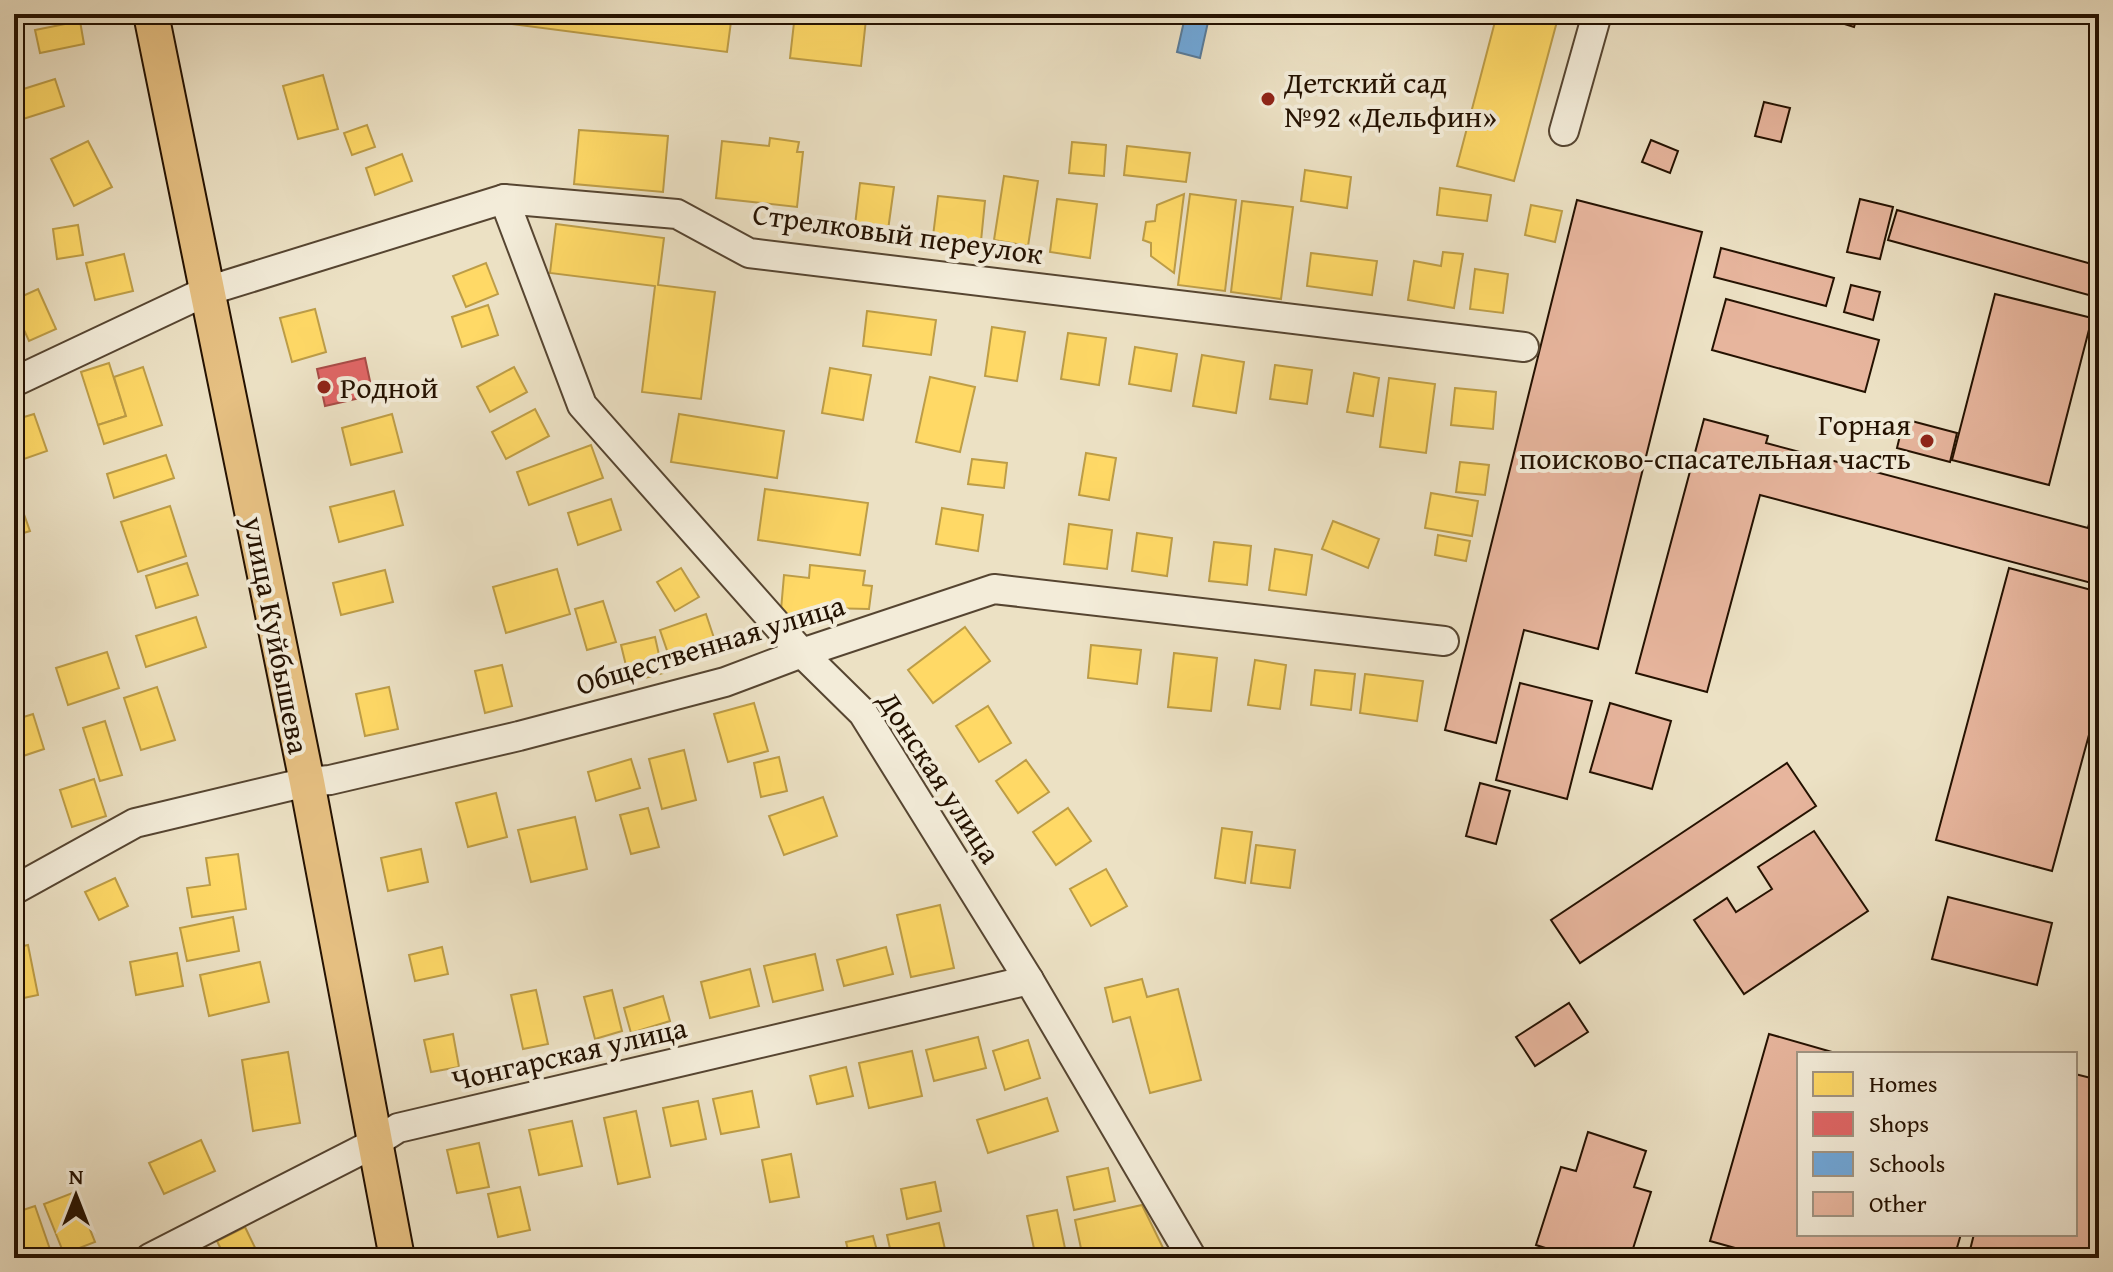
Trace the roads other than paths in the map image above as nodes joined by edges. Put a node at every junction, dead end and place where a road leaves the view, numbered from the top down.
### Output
1 (151, 14) edge
2 (1597, 14) edge
3 (1564, 131) dead end
4 (504, 199) junction
5 (207, 291) junction
6 (1524, 347) dead end
7 (14, 382) edge
8 (1444, 641) dead end
9 (802, 653) junction
10 (307, 782) junction
11 (14, 890) edge
12 (1029, 980) junction
13 (373, 1144) junction
14 (150, 1258) edge
15 (397, 1258) edge
16 (1192, 1258) edge

1 - 5 main road, улица Куйбышева
2 - 3 street
4 - 5 street, Стрелковый переулок
4 - 6 street, Стрелковый переулок
4 - 9 street, Донская улица
5 - 7 street, Стрелковый переулок
5 - 10 main road, улица Куйбышева
8 - 9 street, Общественная улица
9 - 10 street, Общественная улица
9 - 12 street, Донская улица
10 - 11 street, Общественная улица
10 - 13 main road, улица Куйбышева
12 - 13 street, Чонгарская улица
12 - 16 street, Донская улица
13 - 14 street, Чонгарская улица
13 - 15 main road, улица Куйбышева

